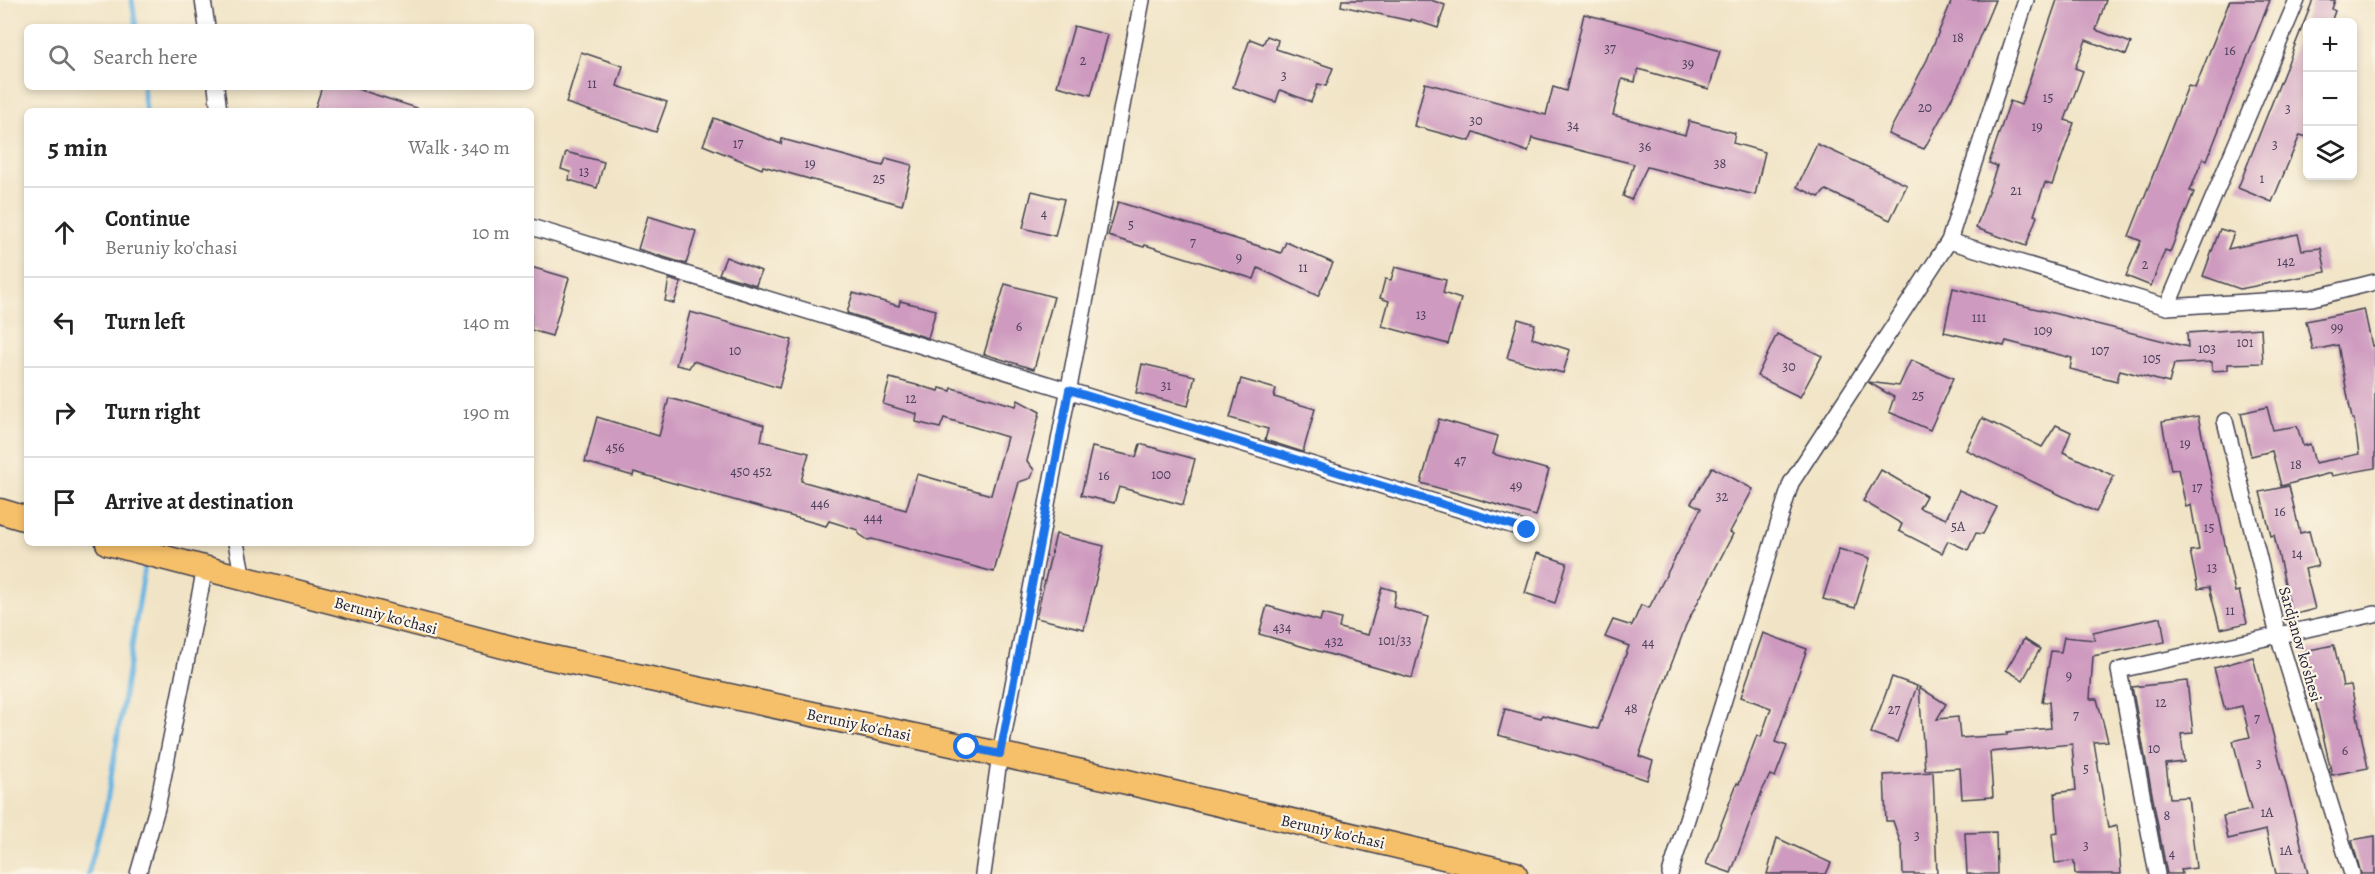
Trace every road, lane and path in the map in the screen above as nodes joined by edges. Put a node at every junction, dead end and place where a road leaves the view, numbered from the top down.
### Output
1 (203, 0) edge
2 (1142, 0) edge
3 (2026, 0) edge
4 (2297, 0) edge
5 (207, 24) edge
6 (216, 90) edge
7 (219, 108) edge
8 (534, 228) edge
9 (1949, 242) junction
10 (2375, 282) edge
11 (2167, 307) junction
12 (1069, 390) junction
13 (2224, 421) dead end
14 (0, 511) edge
15 (24, 518) edge
16 (1527, 530) dead end
17 (119, 546) edge
18 (237, 546) edge
19 (205, 568) junction
20 (243, 578) junction
21 (2375, 614) edge
22 (2278, 635) junction
23 (1000, 754) junction
24 (138, 874) edge
25 (983, 874) edge
26 (1515, 874) edge
27 (1670, 874) edge
28 (2157, 874) edge
29 (2352, 874) edge

1 - 5 street
2 - 12 street
3 - 9 street
4 - 11 street
6 - 7 street
8 - 12 street
9 - 11 street
9 - 27 street
10 - 11 street
12 - 16 street
12 - 23 street
13 - 22 street, Sardjanov ko'shesi
14 - 15 main road
17 - 19 main road, Beruniy ko'chasi
18 - 20 street
19 - 20 main road, Beruniy ko'chasi
19 - 24 street
20 - 23 main road, Beruniy ko'chasi
21 - 22 street
22 - 28 street
22 - 29 street, Sardjanov ko'shesi
23 - 25 street
23 - 26 main road, Beruniy ko'chasi

